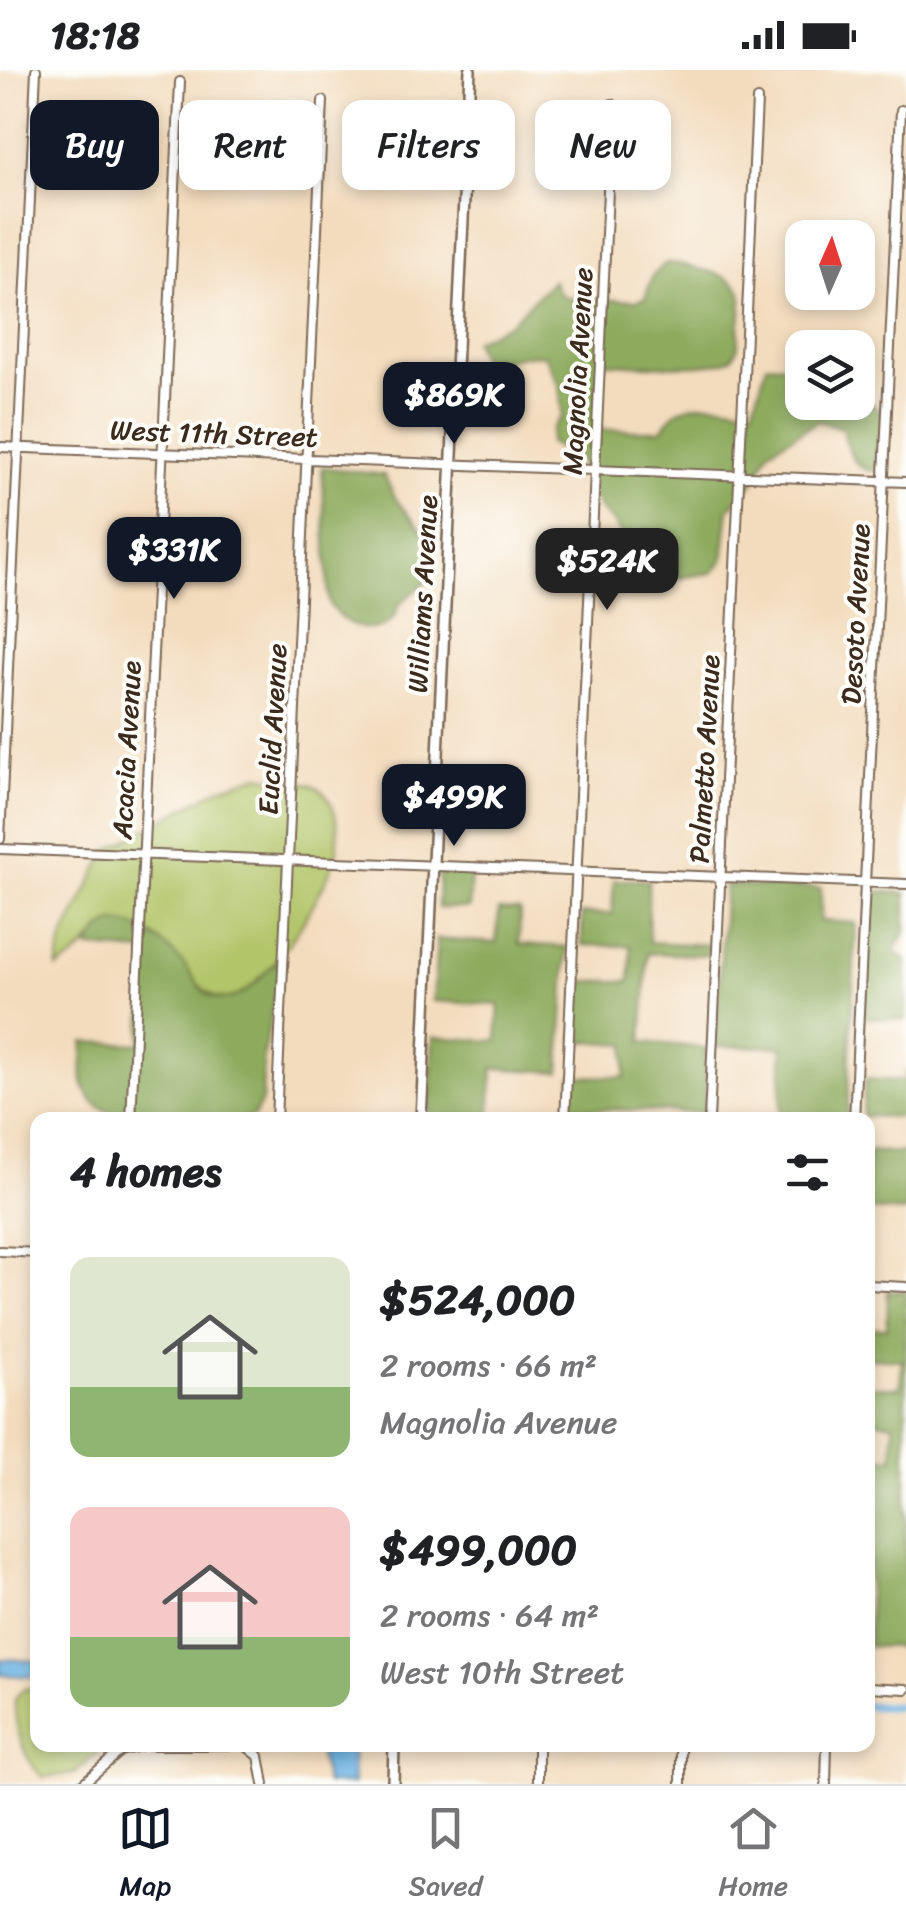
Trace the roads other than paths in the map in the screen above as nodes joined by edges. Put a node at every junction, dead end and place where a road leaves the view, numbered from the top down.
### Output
1 (36, 70) edge
2 (470, 70) edge
3 (180, 82) dead end
4 (757, 100) dead end
5 (324, 101) dead end
6 (901, 110) dead end
7 (608, 190) edge
8 (0, 447) edge
9 (18, 448) junction
10 (162, 454) junction
11 (307, 460) junction
12 (450, 466) junction
13 (595, 471) junction
14 (739, 476) junction
15 (884, 481) junction
16 (906, 482) edge
17 (0, 839) edge
18 (0, 849) edge
19 (143, 855) junction
20 (288, 862) junction
21 (432, 868) junction
22 (576, 872) junction
23 (720, 878) junction
24 (865, 883) junction
25 (906, 884) edge
26 (131, 1112) edge
27 (276, 1112) edge
28 (420, 1112) edge
29 (565, 1112) edge
30 (709, 1112) edge
31 (854, 1112) edge
32 (0, 1251) edge
33 (30, 1253) edge
34 (875, 1286) edge
35 (906, 1287) edge
36 (875, 1687) edge
37 (906, 1688) edge
38 (119, 1752) edge
39 (254, 1752) edge
40 (394, 1752) edge
41 (538, 1752) edge
42 (682, 1752) edge
43 (826, 1752) edge
44 (82, 1784) edge
45 (264, 1784) edge
46 (393, 1784) edge
47 (538, 1784) edge
48 (681, 1784) edge
49 (826, 1784) edge

1 - 9 street
2 - 12 street, Williams Avenue
3 - 10 street, Acacia Avenue
4 - 14 street, Palmetto Avenue
5 - 11 street, Euclid Avenue
6 - 15 street, Desoto Avenue
7 - 13 street, Magnolia Avenue
8 - 9 street, West 11th Street
9 - 10 street, West 11th Street
9 - 17 street
10 - 11 street, West 11th Street
10 - 19 street, Acacia Avenue
11 - 12 street, West 11th Street
11 - 20 street, Euclid Avenue
12 - 13 street, West 11th Street
12 - 21 street, Williams Avenue
13 - 14 street, West 11th Street
13 - 22 street, Magnolia Avenue
14 - 15 street, West 11th Street
14 - 23 street, Palmetto Avenue
15 - 16 street, West 11th Street
15 - 24 street, Desoto Avenue
18 - 19 street
19 - 20 street
19 - 26 street, Acacia Avenue
20 - 21 street
20 - 27 street, Euclid Avenue
21 - 22 street
21 - 28 street, Williams Avenue
22 - 23 street
22 - 29 street, Magnolia Avenue
23 - 24 street
23 - 30 street, Palmetto Avenue
24 - 25 street
24 - 31 street, Desoto Avenue
32 - 33 street
34 - 35 street
36 - 37 street
38 - 44 street
39 - 45 street
40 - 46 street
41 - 47 street
42 - 48 street
43 - 49 street

